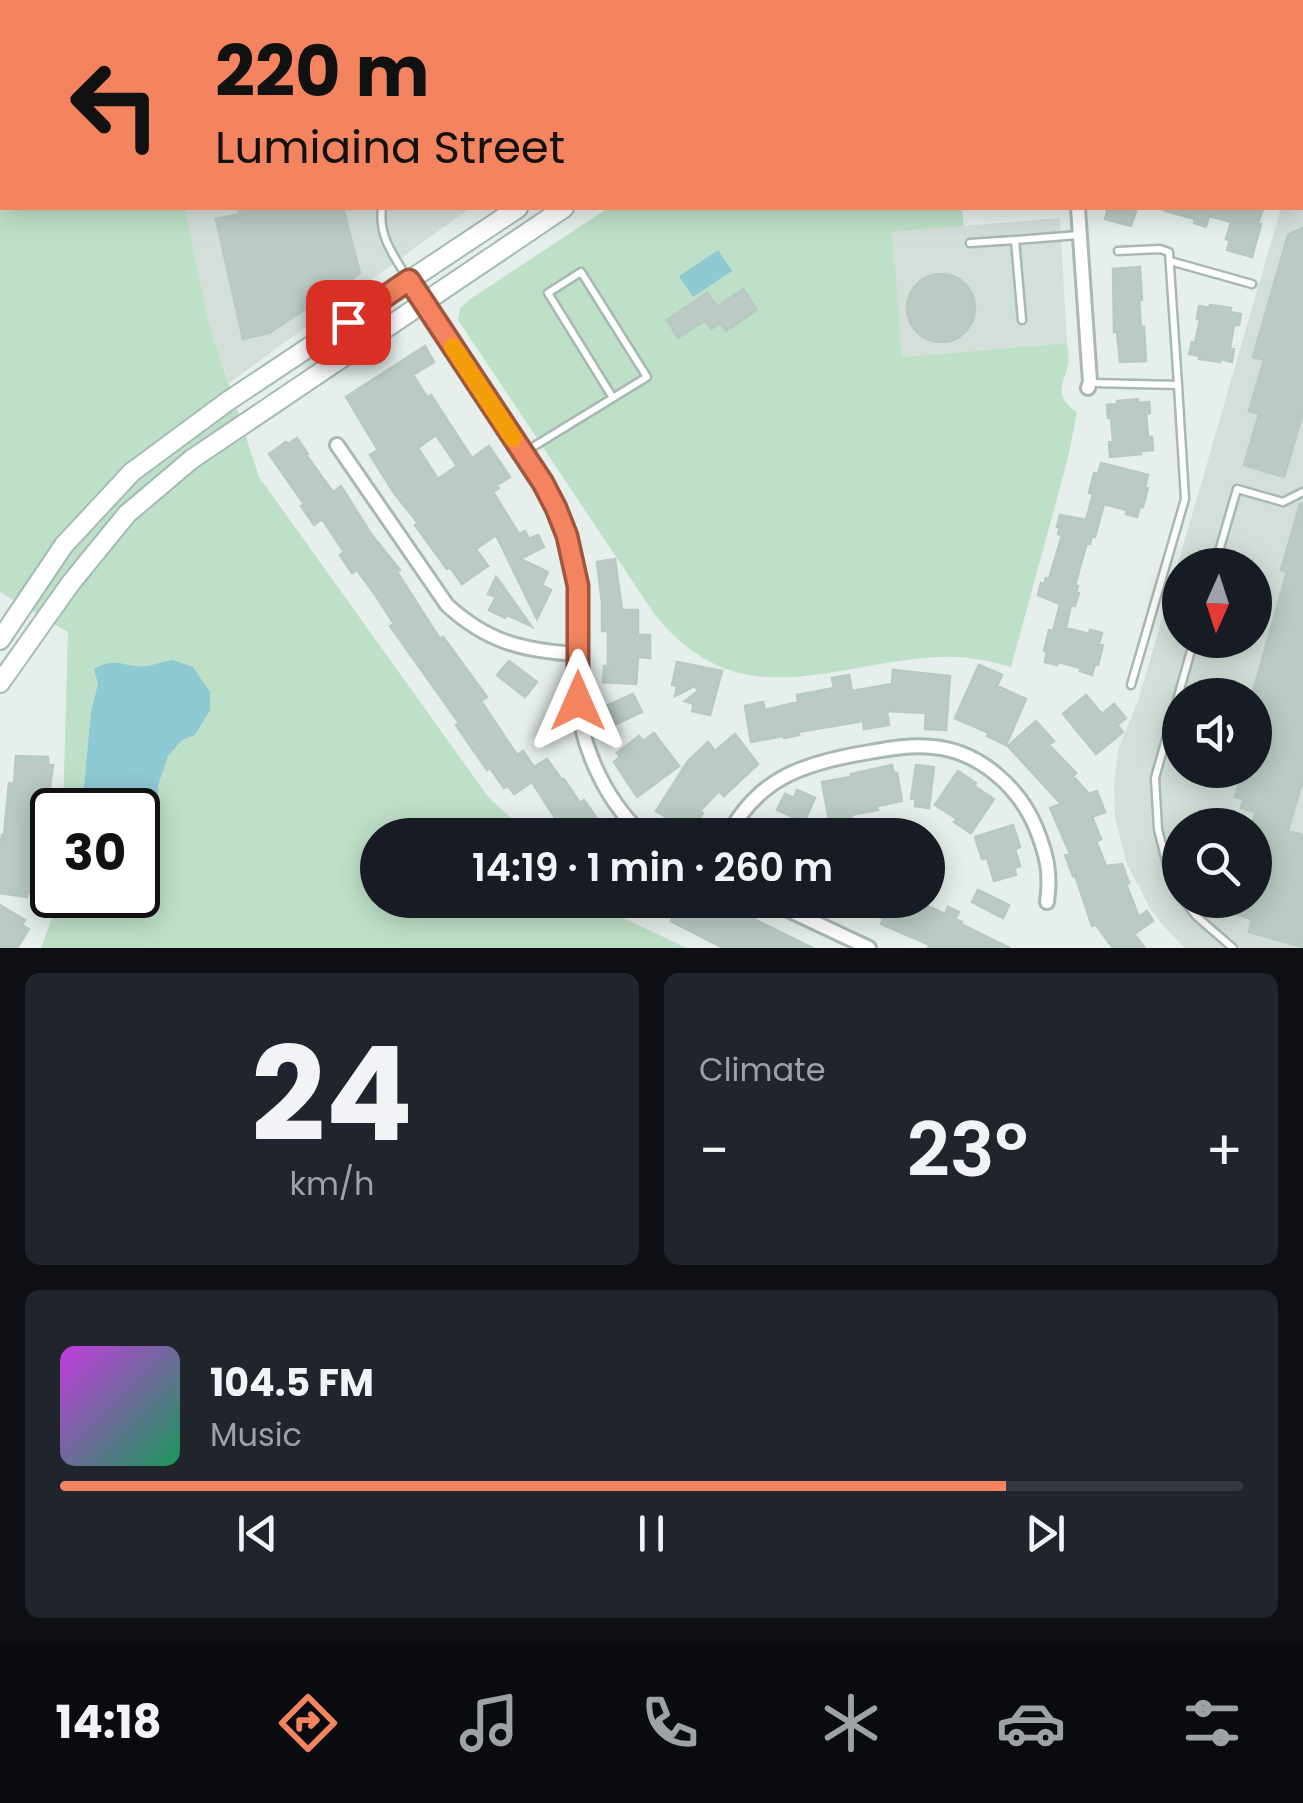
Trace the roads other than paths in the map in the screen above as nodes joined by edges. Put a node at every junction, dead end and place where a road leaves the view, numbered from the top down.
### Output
1 (382, 210) edge
2 (515, 210) edge
3 (561, 210) edge
4 (1078, 210) edge
5 (1079, 235) junction
6 (1015, 240) junction
7 (970, 243) dead end
8 (1118, 251) dead end
9 (1170, 261) junction
10 (409, 280) junction
11 (1252, 284) dead end
12 (423, 302) junction
13 (1022, 320) dead end
14 (1089, 385) joint
15 (1178, 385) junction
16 (613, 398) junction
17 (337, 446) dead end
18 (523, 454) junction
19 (1303, 492) edge
20 (1220, 548) edge
21 (0, 640) edge
22 (577, 654) junction
23 (1189, 658) edge
24 (0, 683) edge
25 (1130, 685) dead end
26 (628, 818) edge
27 (739, 818) edge
28 (1162, 846) edge
29 (1048, 902) dead end
30 (805, 918) edge
31 (1198, 918) edge
32 (868, 948) edge
33 (1233, 948) edge

1 - 10 lane
2 - 10 main road
3 - 12 main road
4 - 5 street
5 - 6 lane
5 - 14 street
6 - 7 lane
6 - 13 lane
8 - 9 lane
9 - 11 lane
9 - 15 lane
10 - 12 street
10 - 21 main road
12 - 18 street
12 - 24 main road
14 - 15 lane
15 - 25 lane
16 - 16 lane
16 - 18 lane
17 - 22 street
18 - 22 street
19 - 20 lane
22 - 26 street
23 - 28 lane
27 - 29 street
30 - 32 street
31 - 33 lane

